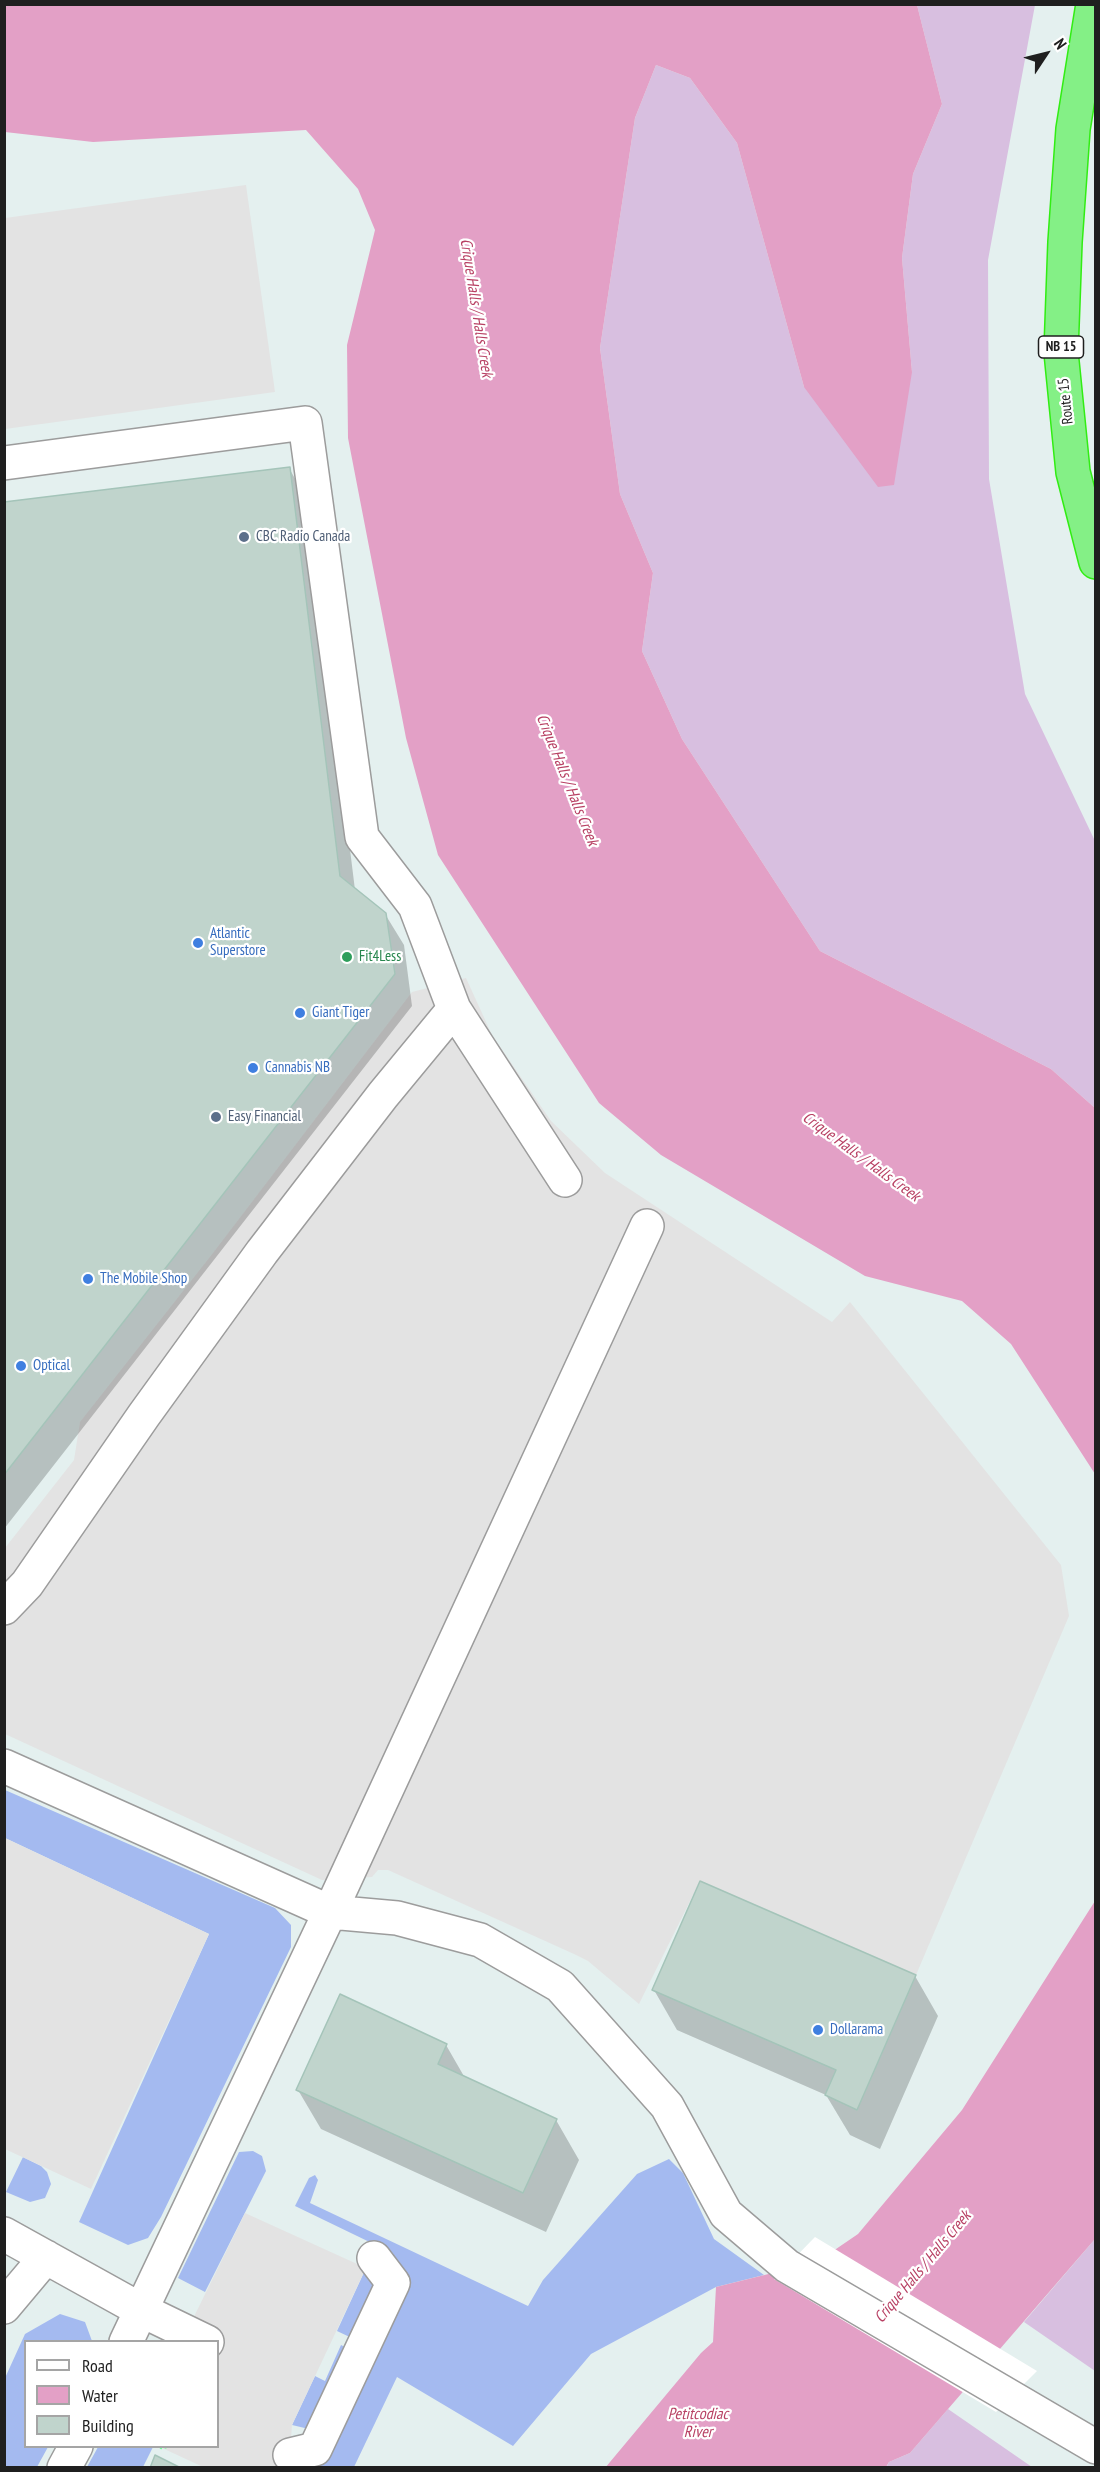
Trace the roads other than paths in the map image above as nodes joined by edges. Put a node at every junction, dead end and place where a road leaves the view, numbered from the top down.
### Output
1 (1093, 4) edge
2 (1095, 83) edge
3 (1073, 129) junction
4 (4, 463) edge
5 (1095, 562) edge
6 (454, 1008) junction
7 (565, 1180) dead end
8 (647, 1226) dead end
9 (4, 1608) edge
10 (4, 1766) edge
11 (330, 1912) junction
12 (4, 2234) edge
13 (46, 2257) junction
14 (374, 2258) dead end
15 (4, 2307) edge
16 (141, 2310) junction
17 (127, 2340) edge
18 (203, 2340) edge
19 (1094, 2445) edge
20 (75, 2448) edge
21 (290, 2455) dead end
22 (64, 2468) edge

1 - 3 highway, NB 15
2 - 3 highway
3 - 5 highway, Route 15 / NB 15
4 - 6 lane
6 - 7 lane
6 - 9 lane
8 - 11 lane
10 - 11 lane
11 - 16 lane
11 - 19 lane
12 - 13 lane
13 - 15 lane
13 - 16 lane
14 - 21 lane
16 - 17 lane
16 - 18 lane
20 - 22 lane

